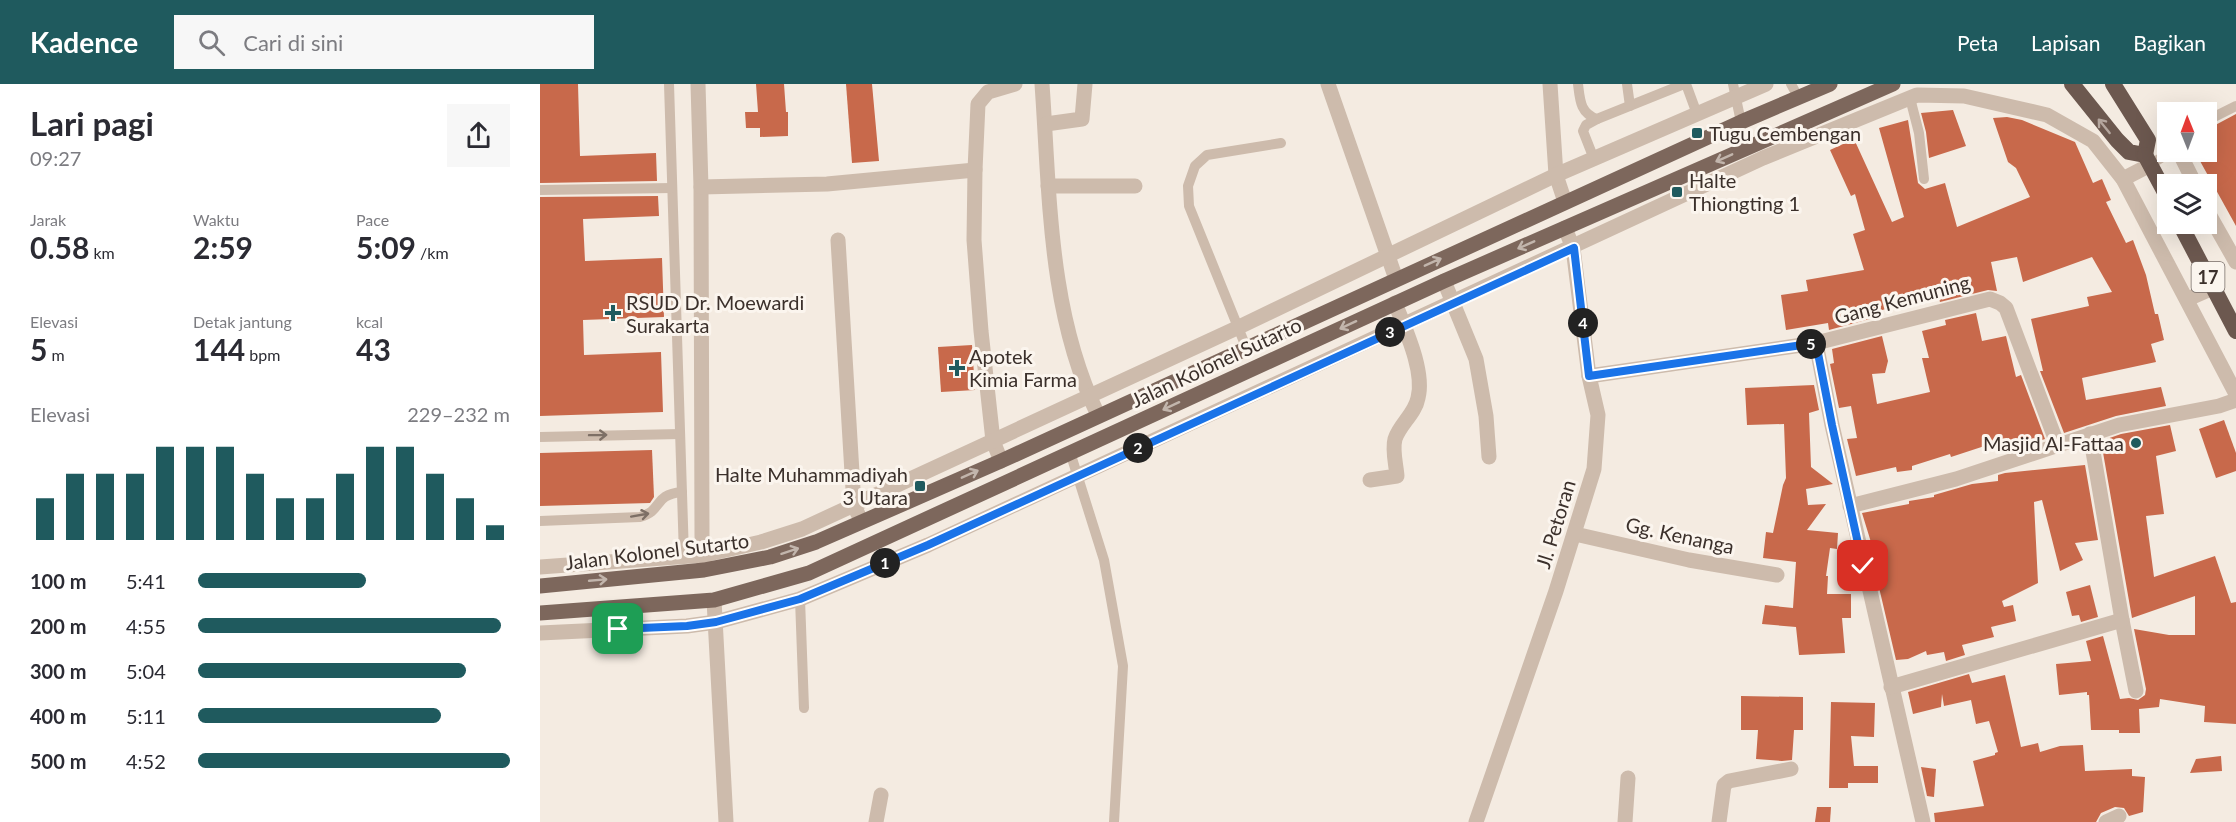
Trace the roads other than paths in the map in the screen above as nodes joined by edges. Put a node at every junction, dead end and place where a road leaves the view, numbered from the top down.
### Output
1 (669, 84) edge
2 (698, 84) edge
3 (1016, 84) edge
4 (1042, 84) edge
5 (1085, 84) edge
6 (1328, 84) edge
7 (1550, 84) edge
8 (1578, 84) edge
9 (1627, 84) edge
10 (1685, 84) edge
11 (1766, 84) edge
12 (1830, 84) edge
13 (1893, 84) edge
14 (2072, 84) edge
15 (2113, 84) edge
16 (994, 87) edge
17 (1734, 91) edge
18 (1795, 91) edge
19 (1910, 98) junction
20 (1630, 106) junction
21 (2236, 106) edge
22 (1697, 114) junction
23 (1825, 114) junction
24 (2217, 116) edge
25 (1597, 119) junction
26 (1741, 122) junction
27 (1046, 123) junction
28 (1833, 129) junction
29 (1281, 143) dead end
30 (1756, 144) junction
31 (2157, 157) edge
32 (1763, 158) junction
33 (1594, 159) junction
34 (2148, 160) junction
35 (975, 170) junction
36 (1556, 176) junction
37 (2157, 177) edge
38 (1924, 179) dead end
39 (2123, 179) junction
40 (1048, 186) junction
41 (1135, 186) dead end
42 (700, 187) junction
43 (672, 188) junction
44 (540, 190) edge
45 (1565, 202) junction
46 (1565, 228) junction
47 (2217, 228) edge
48 (2185, 234) edge
49 (838, 240) dead end
50 (1574, 248) junction
51 (1389, 257) junction
52 (2236, 262) edge
53 (1396, 279) junction
54 (1444, 281) junction
55 (2213, 288) junction
56 (2188, 299) junction
57 (1453, 302) junction
58 (1395, 303) junction
59 (2234, 322) edge
60 (1404, 325) junction
61 (1239, 327) junction
62 (1816, 343) junction
63 (1246, 347) junction
64 (1589, 376) junction
65 (2236, 394) edge
66 (1089, 397) junction
67 (2236, 400) edge
68 (1098, 416) junction
69 (680, 434) junction
70 (2090, 434) junction
71 (540, 437) edge
72 (993, 441) junction
73 (2058, 446) junction
74 (1070, 452) junction
75 (1489, 457) dead end
76 (1001, 460) junction
77 (1077, 476) junction
78 (1370, 480) dead end
79 (682, 492) junction
80 (854, 506) junction
81 (1850, 506) junction
82 (540, 521) edge
83 (863, 521) junction
84 (1575, 534) junction
85 (684, 556) junction
86 (704, 562) junction
87 (540, 567) edge
88 (1777, 574) dead end
89 (540, 586) edge
90 (800, 599) junction
91 (714, 600) junction
92 (540, 613) edge
93 (2122, 620) junction
94 (716, 622) junction
95 (540, 633) edge
96 (1891, 687) junction
97 (2136, 691) dead end
98 (804, 708) dead end
99 (1791, 769) dead end
100 (1628, 778) dead end
101 (881, 795) dead end
102 (726, 822) edge
103 (876, 822) edge
104 (1114, 822) edge
105 (1476, 822) edge
106 (1625, 822) edge
107 (1719, 822) edge
108 (1923, 822) edge

1 - 43 lane
2 - 42 street
3 - 16 street
4 - 27 street
5 - 27 street
6 - 51 street
7 - 36 street
8 - 25 lane
9 - 20 lane
10 - 20 lane
10 - 22 lane
11 - 17 street
12 - 18 main road, Jalan Kolonel Sutarto
13 - 23 main road, Jalan Kolonel Sutarto
34 -> 14 highway
15 - 34 highway
16 - 35 street
17 - 22 street
17 - 26 lane
18 - 26 main road, Jalan Kolonel Sutarto
19 - 28 street
19 - 38 lane
19 - 39 street
20 - 25 lane
21 - 24 lane
22 - 33 street
23 - 28 street
23 - 30 main road, Jalan Kolonel Sutarto
25 - 33 lane
26 - 45 main road, Jalan Kolonel Sutarto
27 - 40 street
28 - 32 street
29 - 61 lane
30 - 32 street
30 -> 46 main road, Jalan Kolonel Sutarto
31 - 34 lane
32 - 50 street
33 - 36 street
34 - 37 highway
34 - 39 street
35 - 42 street
35 - 72 street
36 - 45 street
36 - 51 street
39 - 56 street
40 - 41 street
40 - 66 street
42 - 86 street
43 - 44 lane
43 - 69 lane
53 -> 45 main road, Jalan Kolonel Sutarto
46 - 50 street, Jl. Petoran
46 -> 54 main road, Jalan Kolonel Sutarto
47 - 52 street
48 - 55 highway, 17
49 - 80 street
50 - 57 street
50 - 64 street, Jl. Petoran
51 - 53 street
51 - 61 street
53 - 63 main road, Jalan Kolonel Sutarto
54 - 57 street
54 - 58 main road, Jalan Kolonel Sutarto
55 - 56 street
55 - 59 highway, 17
56 - 65 street
57 - 60 street
57 - 75 street
58 - 60 street
58 -> 74 main road, Jalan Kolonel Sutarto
60 - 77 street
60 - 78 street
61 - 63 lane
61 - 66 street
62 - 64 street, Gang Kemuning
62 - 73 street, Gang Kemuning
62 - 81 street
63 - 68 main road, Jalan Kolonel Sutarto
64 - 84 street, Jl. Petoran
66 - 68 street
66 - 72 street
67 - 70 street
68 - 76 main road, Jalan Kolonel Sutarto
71 -> 69 lane
69 - 79 lane
70 - 73 street
70 - 93 street
72 - 76 street
72 - 80 street
73 - 81 street
74 - 77 lane
74 - 91 main road, Jalan Kolonel Sutarto
83 -> 76 main road, Jalan Kolonel Sutarto
77 - 90 street
77 - 104 lane
82 -> 79 lane
79 - 85 lane
80 - 83 street
80 - 86 street
81 - 96 street
86 -> 83 main road, Jalan Kolonel Sutarto
84 - 88 street, Gg. Kenanga
84 - 105 street, Jl. Petoran
85 - 86 street
85 - 87 street
89 -> 86 main road, Jalan Kolonel Sutarto
90 - 94 street
90 - 98 lane
91 - 92 main road, Jalan Kolonel Sutarto
91 - 94 street
93 - 96 street
93 - 97 street
94 - 95 street
94 - 102 street
96 - 108 street
99 - 107 street
100 - 106 street
101 - 103 street

